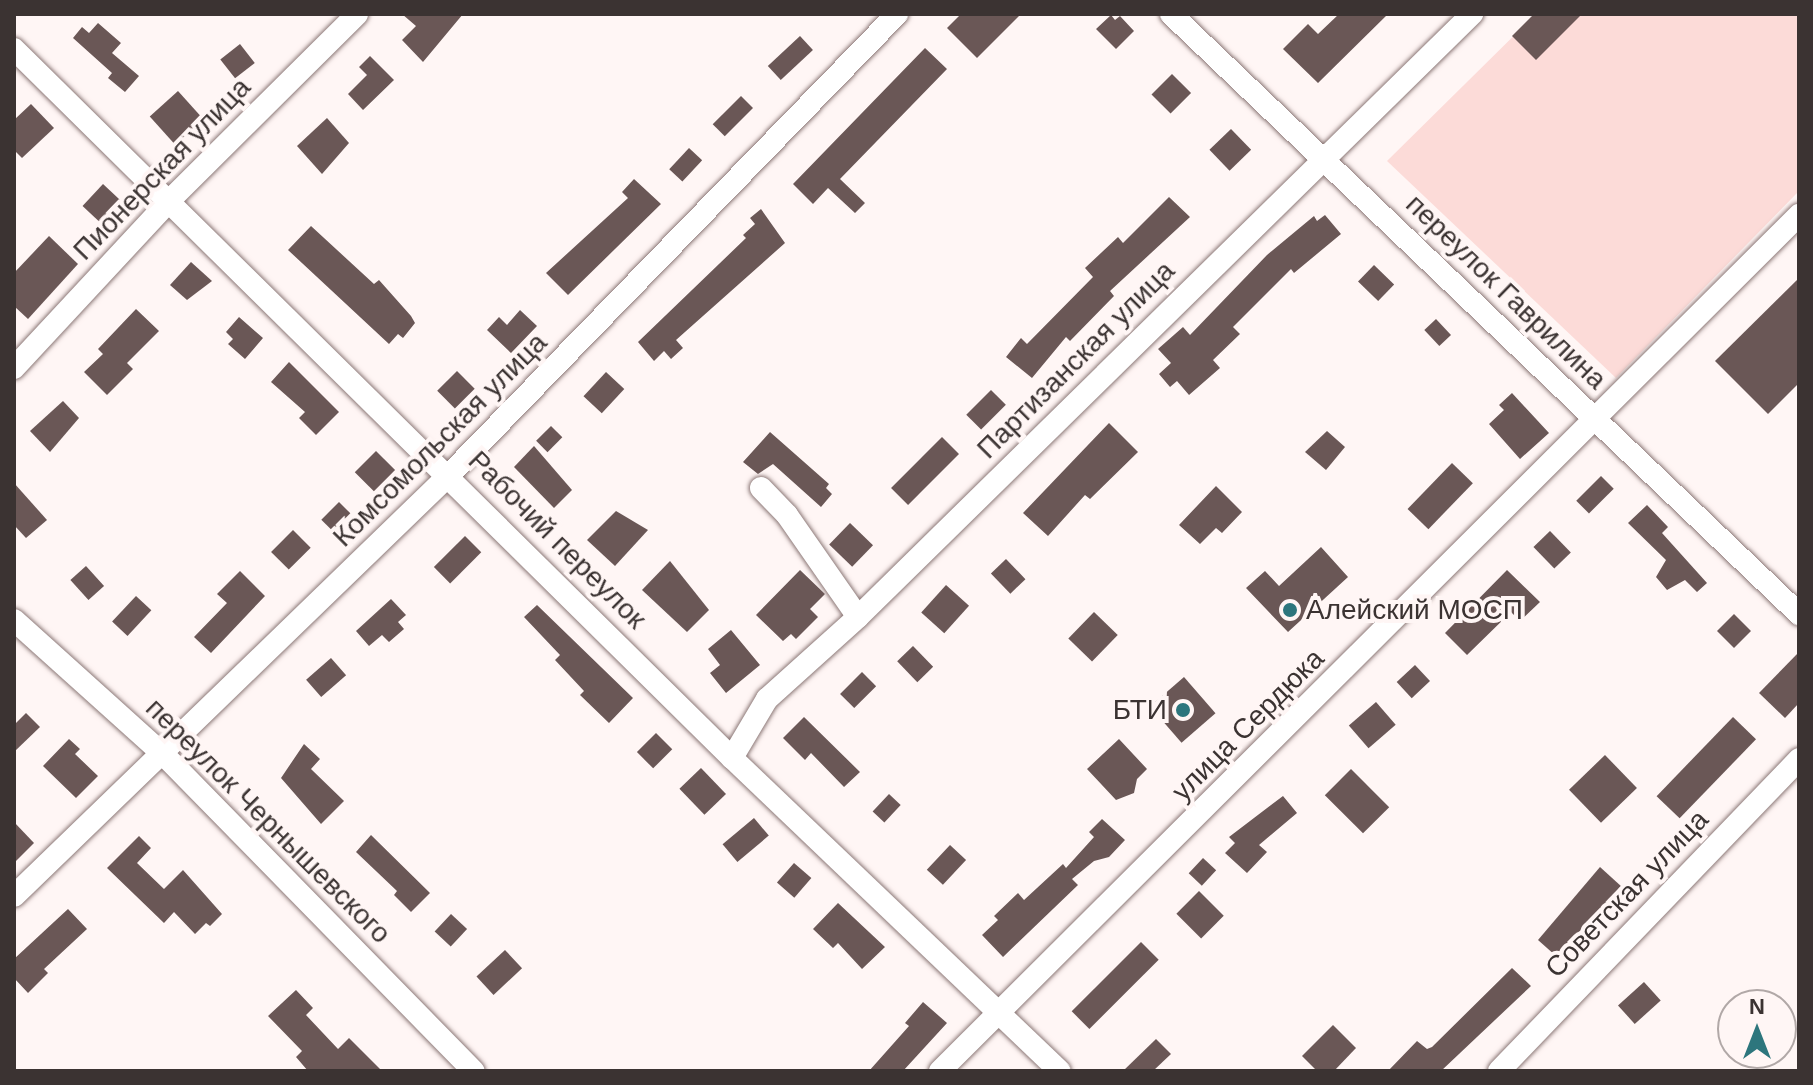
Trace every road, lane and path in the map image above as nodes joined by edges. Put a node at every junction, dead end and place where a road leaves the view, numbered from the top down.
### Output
1 (357, 14) edge
2 (897, 14) edge
3 (1171, 14) edge
4 (1472, 14) edge
5 (14, 49) edge
6 (1322, 159) junction
7 (169, 201) junction
8 (1799, 215) edge
9 (14, 368) edge
10 (1596, 420) junction
11 (449, 475) junction
12 (761, 488) dead end
13 (1799, 614) edge
14 (858, 617) junction
15 (14, 620) edge
16 (165, 756) junction
17 (732, 758) junction
18 (1799, 759) edge
19 (14, 896) edge
20 (997, 1014) junction
21 (473, 1071) edge
22 (940, 1071) edge
23 (1059, 1071) edge
24 (1499, 1071) edge

1 - 7 street, Пионерская улица
2 - 11 street, Комсомольская улица
3 - 6 street, переулок Гаврилина
4 - 6 street, Партизанская улица
5 - 7 street, Рабочий переулок
6 - 10 street, переулок Гаврилина
6 - 14 street, Партизанская улица
7 - 9 street, Пионерская улица
7 - 11 street, Рабочий переулок
8 - 10 street, улица Сердюка
10 - 13 street, переулок Гаврилина
10 - 20 street, улица Сердюка
11 - 16 street, Комсомольская улица
11 - 17 street, Рабочий переулок
12 - 14 street
14 - 17 street, Партизанская улица
15 - 16 street, переулок Чернышевского
16 - 19 street, Комсомольская улица
16 - 21 street, переулок Чернышевского
17 - 20 street, Рабочий переулок
18 - 24 street, Советская улица
20 - 22 street, улица Сердюка
20 - 23 street, Рабочий переулок

